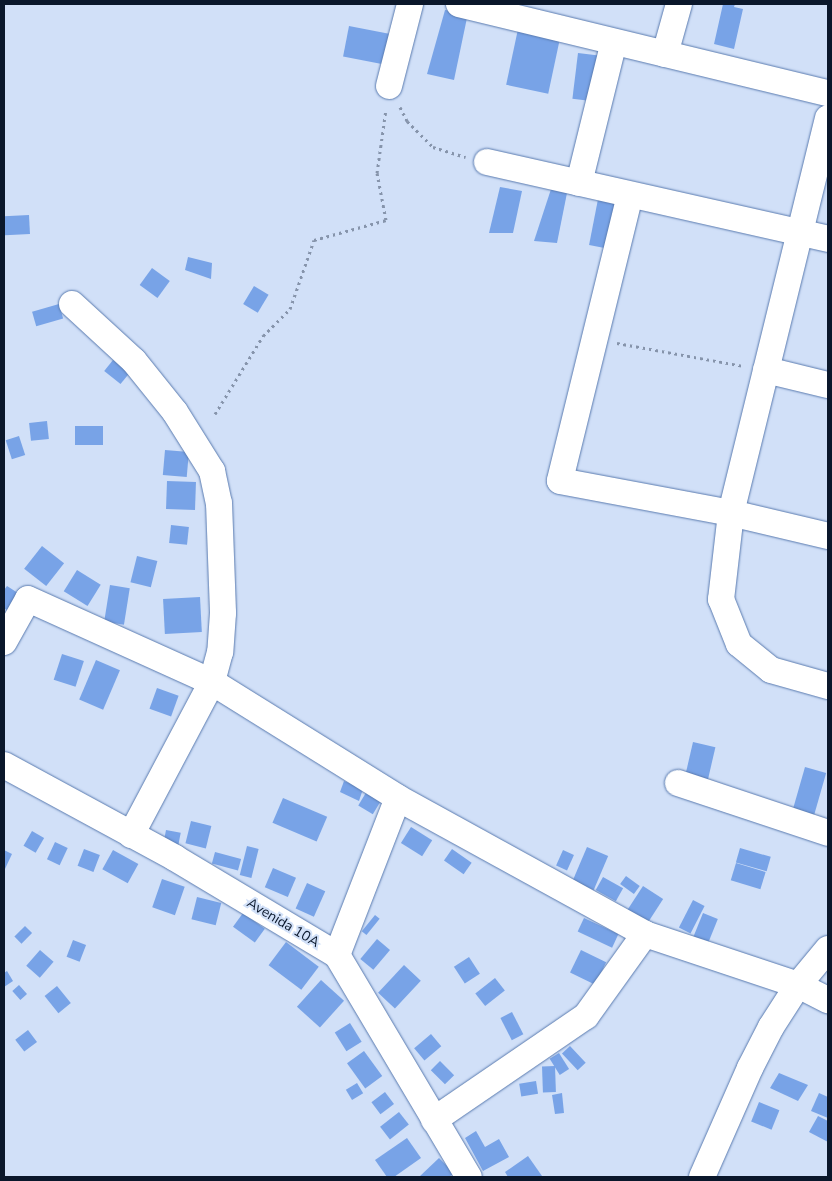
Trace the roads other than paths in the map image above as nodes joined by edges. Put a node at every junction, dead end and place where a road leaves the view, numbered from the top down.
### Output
1 (410, 4) edge
2 (459, 4) edge
3 (679, 4) edge
4 (614, 42) junction
5 (665, 54) junction
6 (389, 86) road end
7 (828, 93) edge
8 (828, 118) edge
9 (487, 162) road end
10 (579, 183) junction
11 (630, 195) junction
12 (801, 233) junction
13 (828, 239) edge
14 (72, 304) dead end
15 (766, 370) junction
16 (828, 385) edge
17 (732, 513) junction
18 (828, 536) edge
19 (4, 642) edge
20 (212, 682) junction
21 (828, 686) edge
22 (4, 765) edge
23 (678, 783) dead end
24 (398, 798) junction
25 (828, 833) edge
26 (131, 835) junction
27 (645, 934) junction
28 (828, 949) edge
29 (337, 955) junction
30 (798, 985) junction
31 (828, 1000) edge
32 (434, 1120) junction
33 (469, 1177) edge
34 (702, 1177) edge

1 - 6 street
2 - 4 street
3 - 5 street
4 - 5 street
4 - 10 street
5 - 7 street
8 - 12 street
9 - 10 street
10 - 11 street
11 - 12 street
11 - 17 street
12 - 13 street
12 - 15 street
14 - 20 street
15 - 16 street
15 - 17 street
17 - 18 street
17 - 21 street
19 - 20 street
20 - 24 street
20 - 26 street
22 - 26 street, Avenida 10A
23 - 25 street
24 - 27 street
24 - 29 street
26 - 29 street, Avenida 10A
27 - 30 street
27 - 32 street
28 - 30 street
29 - 32 street, Avenida 10A
30 - 31 street
30 - 34 street
32 - 33 street, Avenida 10A

